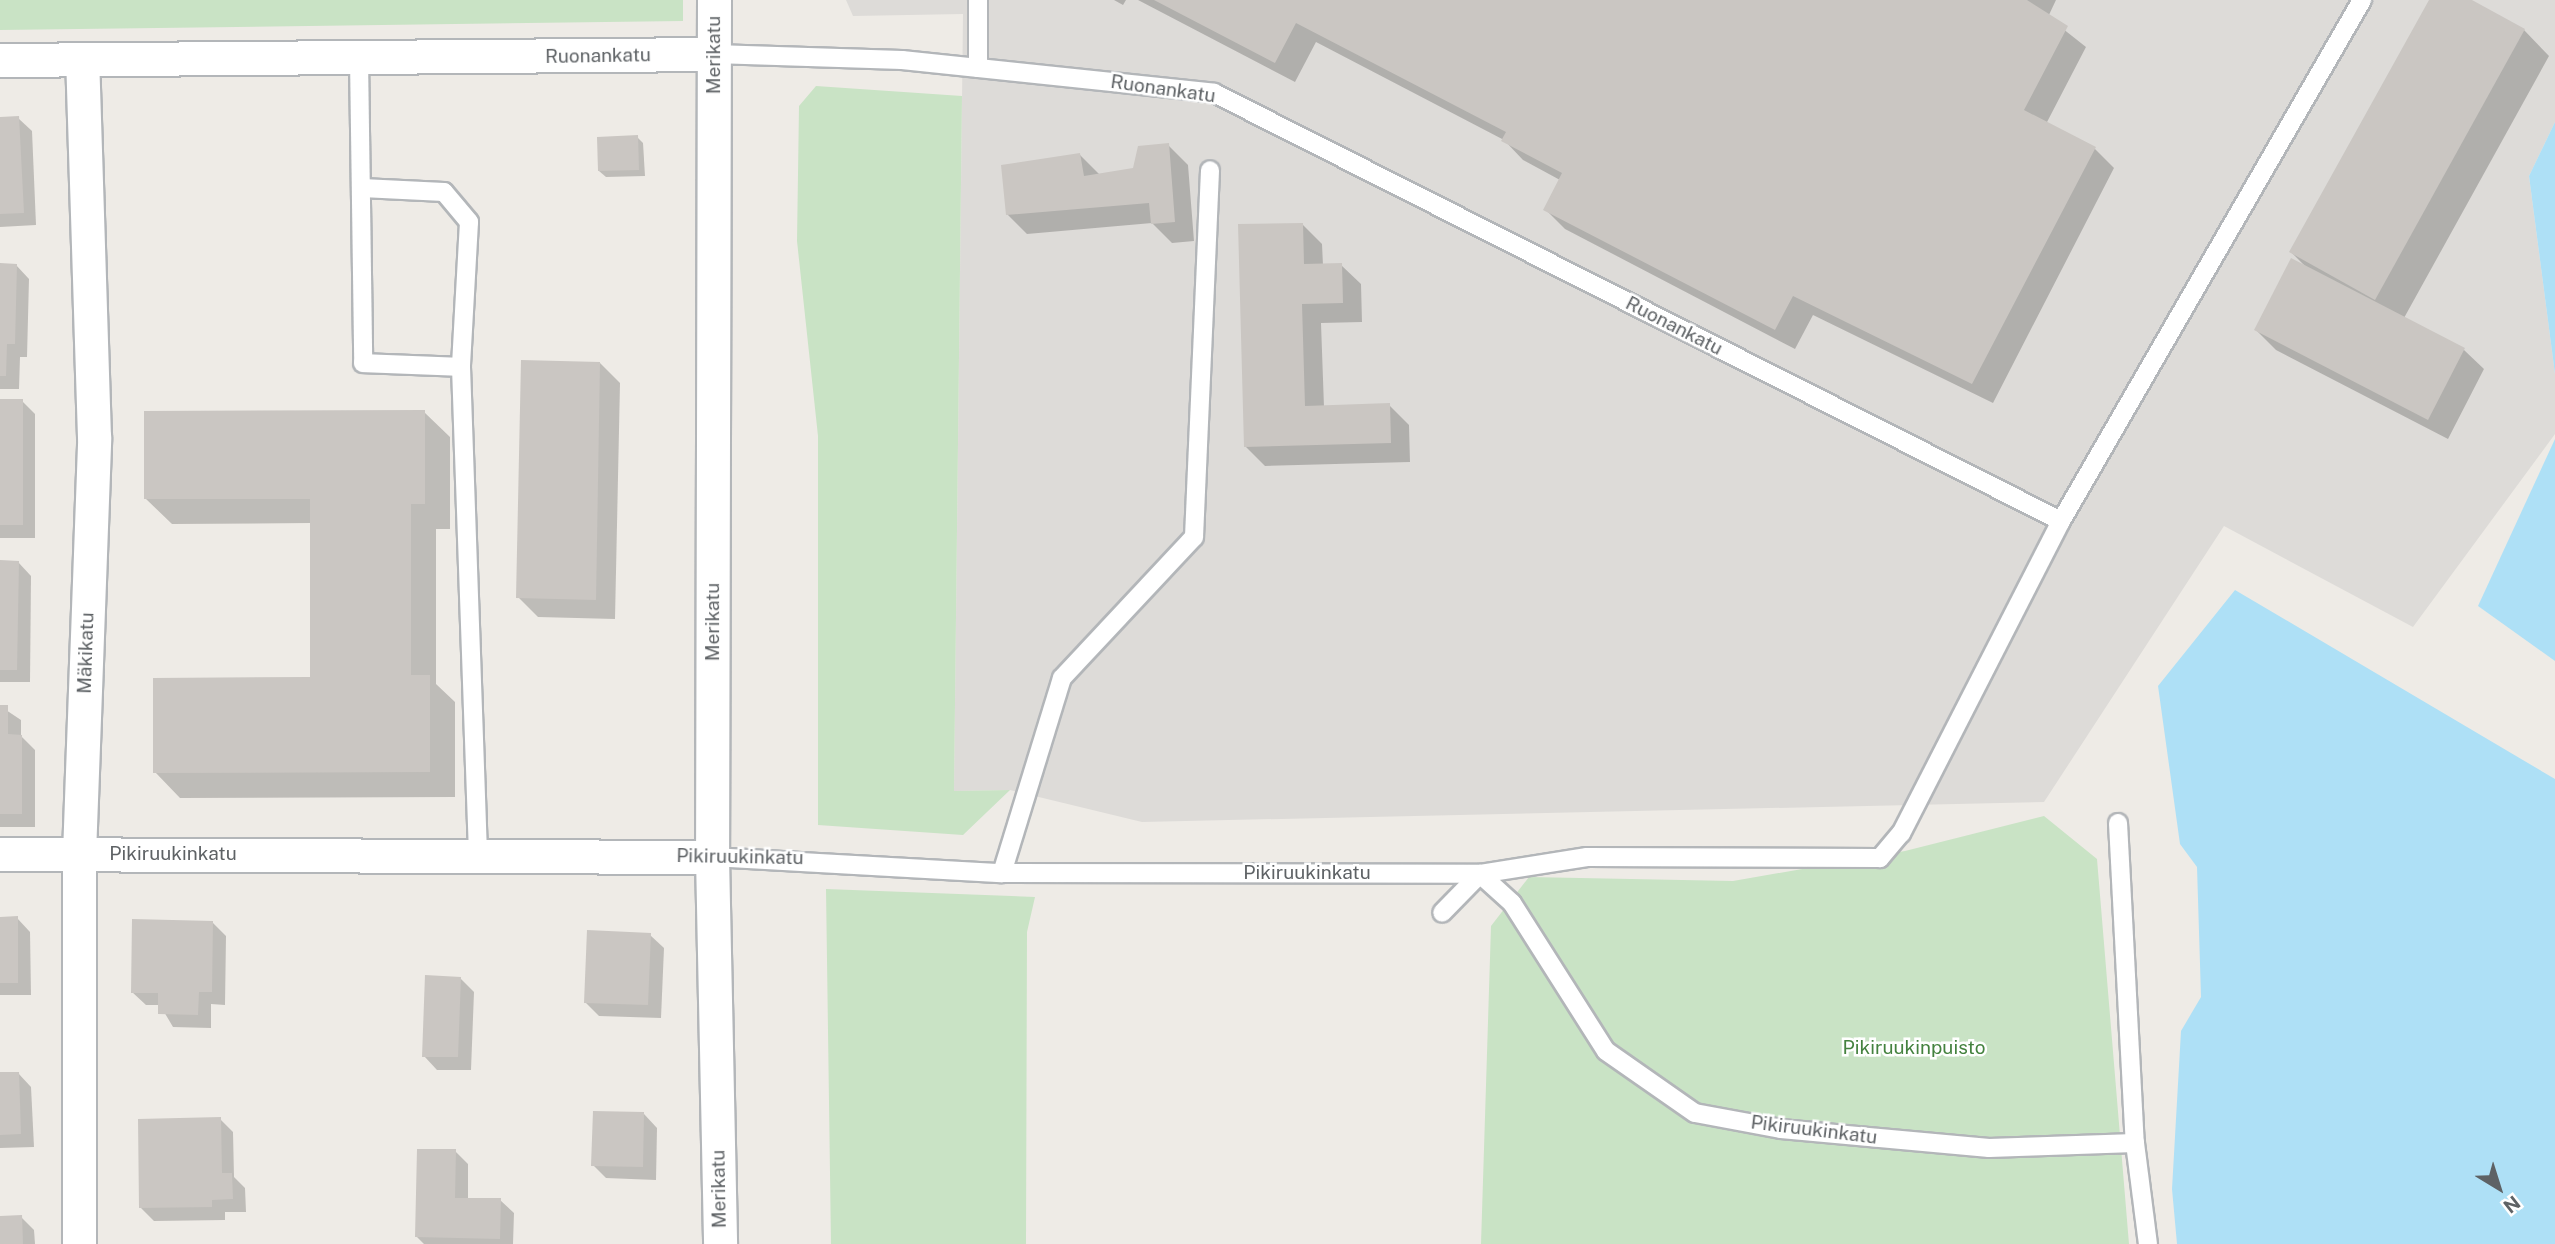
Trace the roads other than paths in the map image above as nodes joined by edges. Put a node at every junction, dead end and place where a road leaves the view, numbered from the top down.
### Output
1 (714, 0) edge
2 (978, 0) edge
3 (2362, 0) edge
4 (714, 54) junction
5 (359, 58) junction
6 (0, 60) edge
7 (82, 61) junction
8 (978, 68) junction
9 (1210, 170) dead end
10 (362, 188) junction
11 (461, 367) junction
12 (2061, 521) junction
13 (2118, 823) dead end
14 (0, 854) edge
15 (79, 854) junction
16 (478, 854) junction
17 (712, 857) junction
18 (1002, 873) junction
19 (1480, 874) junction
20 (1442, 913) dead end
21 (2135, 1143) junction
22 (79, 1244) edge
23 (720, 1244) edge
24 (2148, 1244) edge

1 - 4 street, Merikatu
2 - 8 lane
3 - 12 lane
4 - 5 street, Ruonankatu
4 - 8 lane, Ruonankatu
4 - 17 street, Merikatu
5 - 7 street, Ruonankatu
5 - 10 lane
6 - 7 street, Ruonankatu
7 - 15 street, Mäkikatu
8 - 12 lane, Ruonankatu
9 - 18 lane
10 - 11 lane
10 - 11 lane
11 - 16 lane
12 - 19 lane, Pikiruukinkatu
13 - 21 lane
14 - 15 street, Pikiruukinkatu
15 - 16 street, Pikiruukinkatu
15 - 22 street, Mäkikatu
16 - 17 street, Pikiruukinkatu
17 - 18 lane, Pikiruukinkatu
17 - 23 street, Merikatu
18 - 19 lane, Pikiruukinkatu
19 - 20 lane
19 - 21 lane, Pikiruukinkatu
21 - 24 lane

